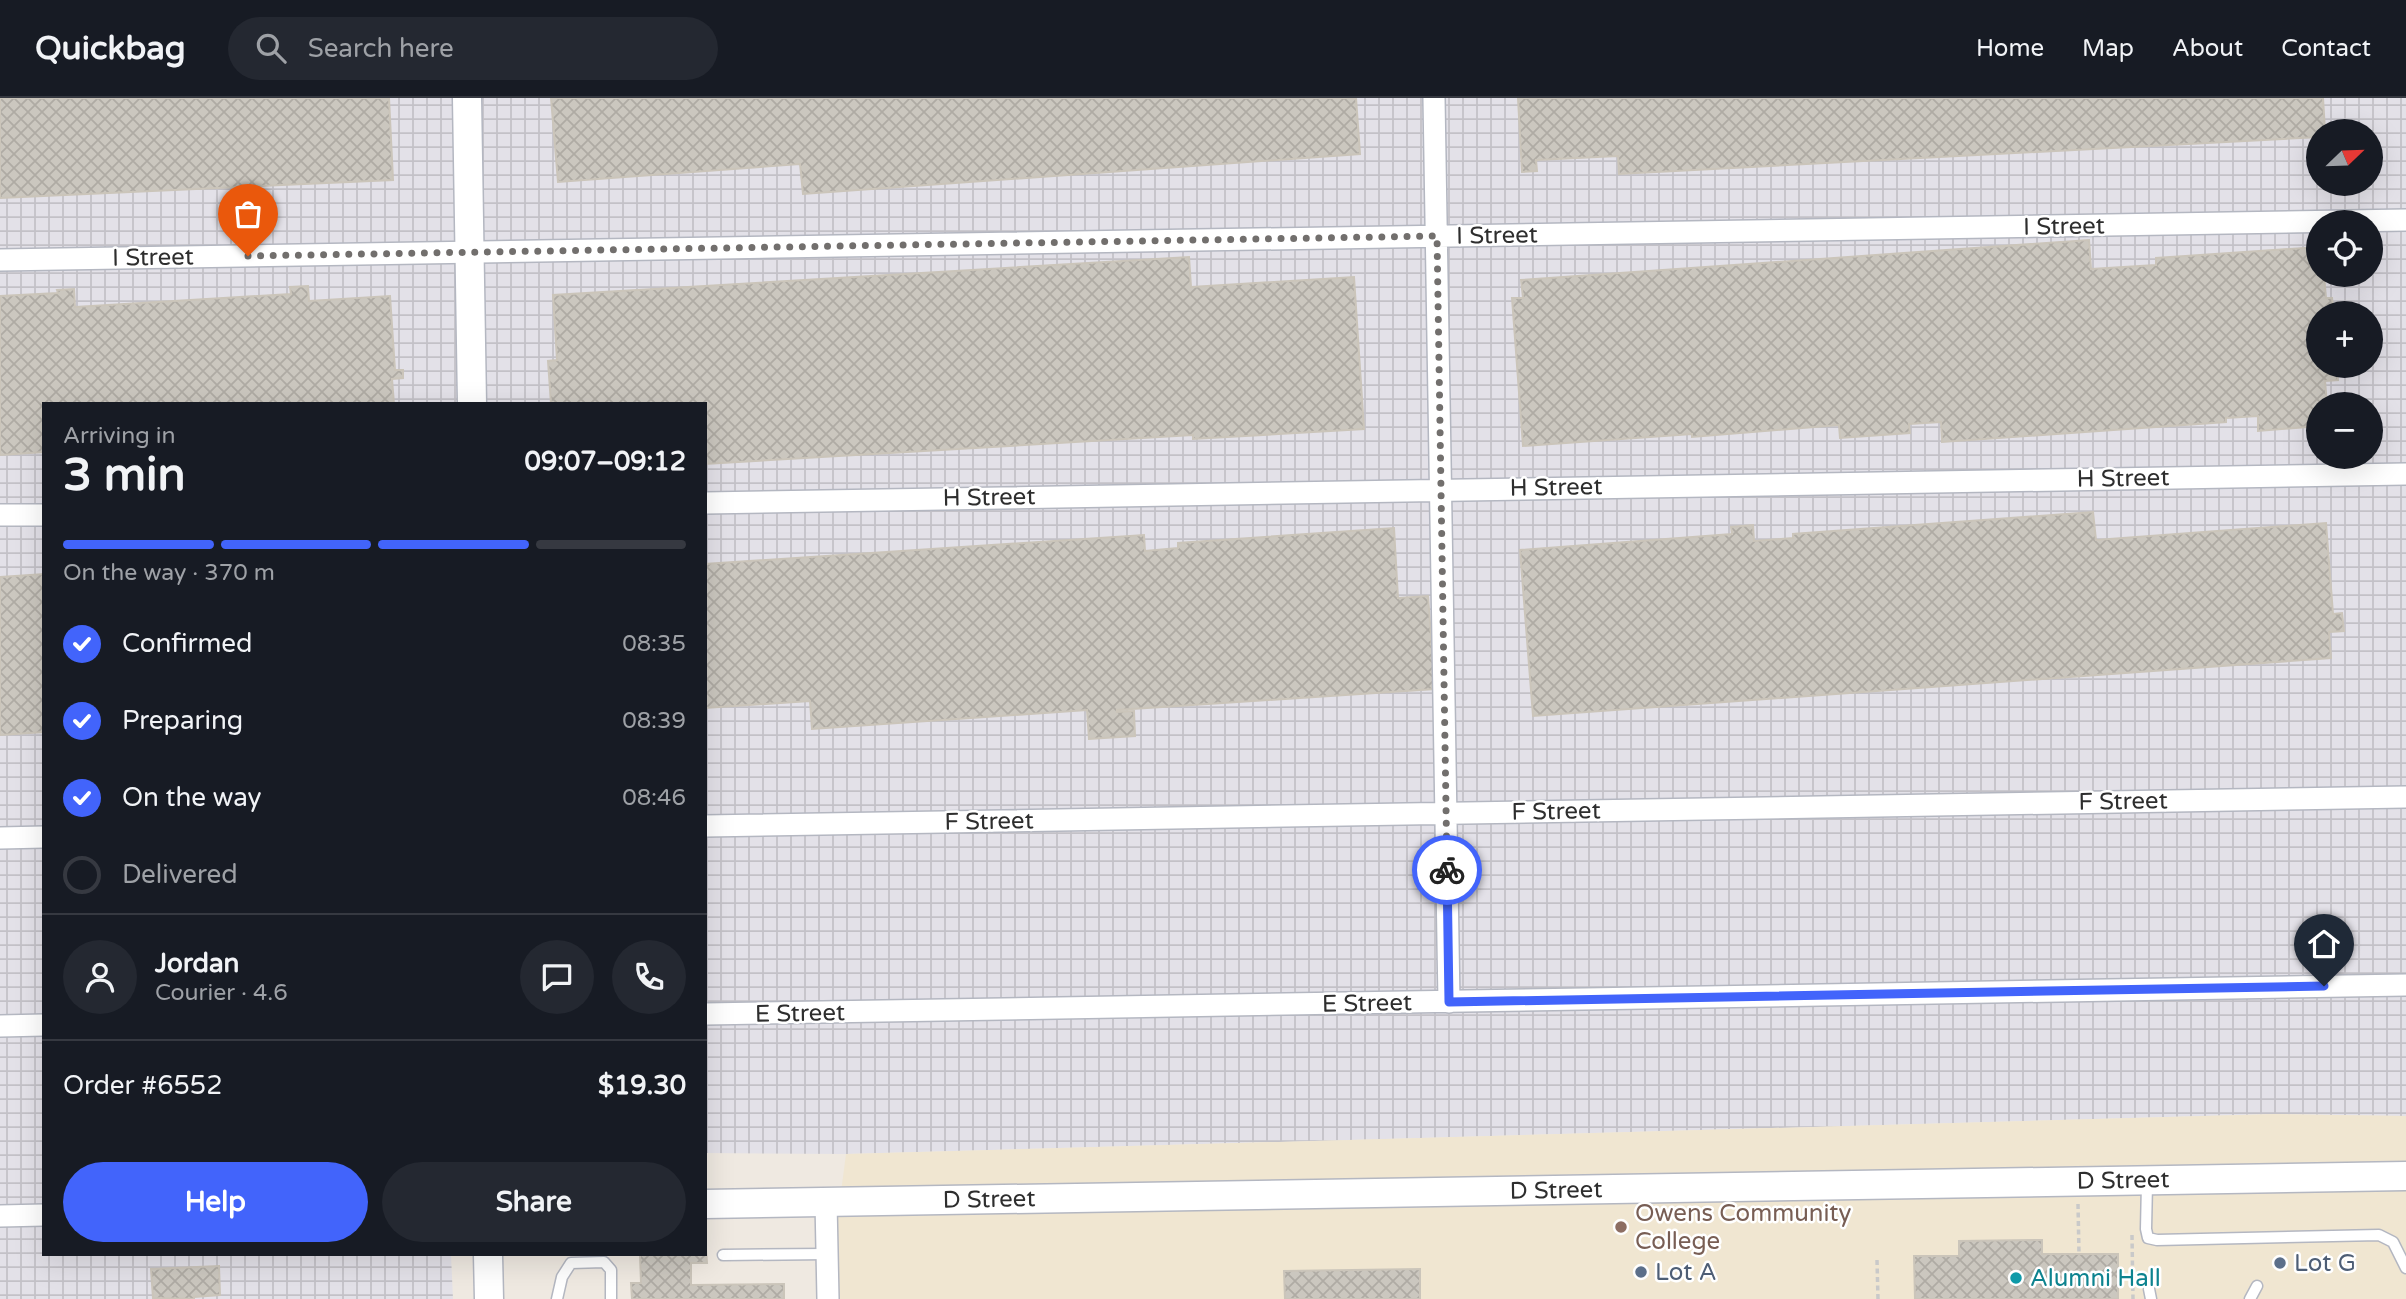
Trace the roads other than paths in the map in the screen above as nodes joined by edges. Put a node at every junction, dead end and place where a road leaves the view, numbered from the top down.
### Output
1 (467, 98) edge
2 (1434, 98) edge
3 (2406, 220) edge
4 (1437, 236) junction
5 (469, 252) junction
6 (0, 260) edge
7 (472, 402) edge
8 (2406, 474) edge
9 (1440, 489) junction
10 (707, 503) edge
11 (0, 515) edge
12 (42, 515) edge
13 (2406, 797) edge
14 (1446, 814) junction
15 (707, 826) edge
16 (42, 837) edge
17 (0, 838) edge
18 (2406, 985) edge
19 (1449, 1002) junction
20 (707, 1014) edge
21 (42, 1025) edge
22 (0, 1026) edge
23 (2406, 1176) edge
24 (2147, 1180) junction
25 (826, 1202) junction
26 (707, 1204) edge
27 (0, 1216) edge
28 (42, 1216) edge
29 (827, 1254) junction
30 (723, 1255) dead end
31 (488, 1256) edge
32 (2406, 1268) edge
33 (2257, 1286) dead end
34 (489, 1299) edge
35 (557, 1299) edge
36 (611, 1299) edge
37 (828, 1299) edge
38 (2250, 1299) edge

1 - 5 street
2 - 4 street
3 - 4 street, I Street
4 - 5 street, I Street
4 - 9 street
5 - 6 street, I Street
5 - 7 street
8 - 9 street, H Street
9 - 10 street, H Street
9 - 14 street
11 - 12 street
13 - 14 street, F Street
14 - 15 street, F Street
14 - 19 street
16 - 17 street
18 - 19 street, E Street
19 - 20 street, E Street
21 - 22 street
23 - 24 street, D Street
24 - 25 street, D Street
24 - 32 lane
25 - 26 street, D Street
25 - 29 street
27 - 28 street
29 - 30 lane
29 - 37 street
31 - 34 street
33 - 38 lane
35 - 36 lane

